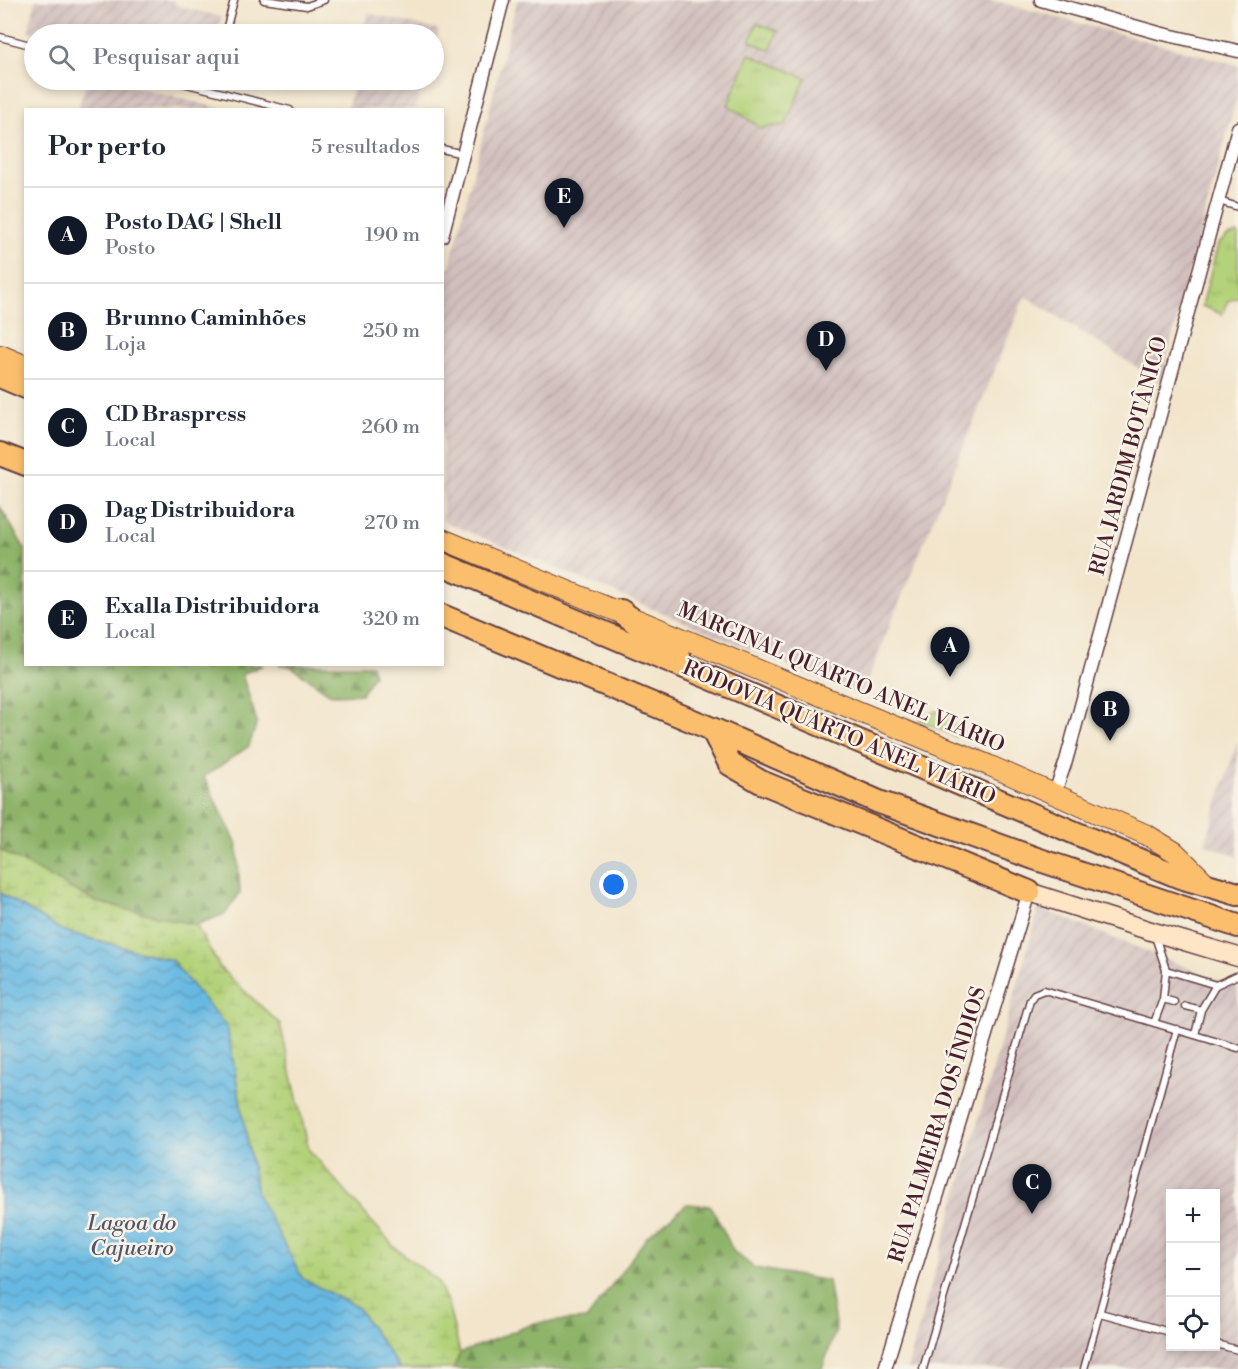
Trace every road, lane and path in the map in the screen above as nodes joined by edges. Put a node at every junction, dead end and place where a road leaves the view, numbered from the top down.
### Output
1 (234, 0) edge
2 (264, 0) edge
3 (324, 0) edge
4 (503, 0) edge
5 (1041, 0) edge
6 (1074, 4) edge
7 (228, 24) edge
8 (0, 37) edge
9 (24, 43) edge
10 (1238, 51) edge
11 (215, 90) edge
12 (282, 108) edge
13 (1238, 128) edge
14 (444, 149) edge
15 (463, 154) junction
16 (1219, 201) junction
17 (1238, 207) edge
18 (444, 228) edge
19 (0, 355) edge
20 (24, 365) edge
21 (0, 376) edge
22 (24, 386) edge
23 (0, 454) edge
24 (24, 463) edge
25 (444, 540) edge
26 (444, 565) edge
27 (621, 611) junction
28 (444, 617) edge
29 (712, 679) junction
30 (712, 729) junction
31 (1054, 795) junction
32 (1045, 821) junction
33 (1034, 858) junction
34 (1207, 884) junction
35 (1029, 892) junction
36 (1238, 894) edge
37 (1238, 926) edge
38 (1154, 932) junction
39 (1238, 957) edge
40 (1166, 970) junction
41 (1238, 975) edge
42 (1216, 985) junction
43 (1163, 999) junction
44 (1173, 1002) dead end
45 (1185, 1006) dead end
46 (1201, 1010) junction
47 (1154, 1023) junction
48 (1177, 1029) junction
49 (1195, 1035) junction
50 (1238, 1048) edge
51 (1100, 1313) junction
52 (1166, 1331) edge
53 (1220, 1345) edge
54 (1238, 1350) edge
55 (885, 1369) edge
56 (923, 1369) edge
57 (1084, 1369) edge

1 - 7 lane
2 - 3 lane
4 - 15 street
5 - 6 street
6 - 10 street
8 - 9 lane
11 - 12 lane
13 - 16 street, RUA JARDIM BOTÂNICO
14 - 15 lane
15 - 18 street
16 - 17 lane
16 - 31 street, RUA JARDIM BOTÂNICO
19 - 20 main road
21 - 22 highway
23 - 24 highway
25 - 27 main road, MARGINAL QUARTO ANEL VIÁRIO
26 - 29 highway, RODOVIA QUARTO ANEL VIÁRIO
27 - 29 highway
27 - 31 main road, MARGINAL QUARTO ANEL VIÁRIO
28 - 30 highway, RODOVIA QUARTO ANEL VIÁRIO
29 - 32 highway, RODOVIA QUARTO ANEL VIÁRIO
30 - 33 highway, RODOVIA QUARTO ANEL VIÁRIO
30 - 35 highway
31 - 34 main road, MARGINAL QUARTO ANEL VIÁRIO
32 - 33 highway
32 - 34 highway, RODOVIA QUARTO ANEL VIÁRIO
33 - 37 highway, RODOVIA QUARTO ANEL VIÁRIO
34 - 36 highway, RODOVIA QUARTO ANEL VIÁRIO
35 - 38 street
35 - 55 street, RUA PALMEIRA DOS ÍNDIOS
38 - 39 street
38 - 40 lane
40 - 42 lane
40 - 43 lane
41 - 42 lane
42 - 46 lane
43 - 44 lane
43 - 47 lane
45 - 46 lane
46 - 49 lane
47 - 48 lane
47 - 56 lane
48 - 49 lane
48 - 51 lane
49 - 50 lane
51 - 52 lane
51 - 57 lane
53 - 54 lane

